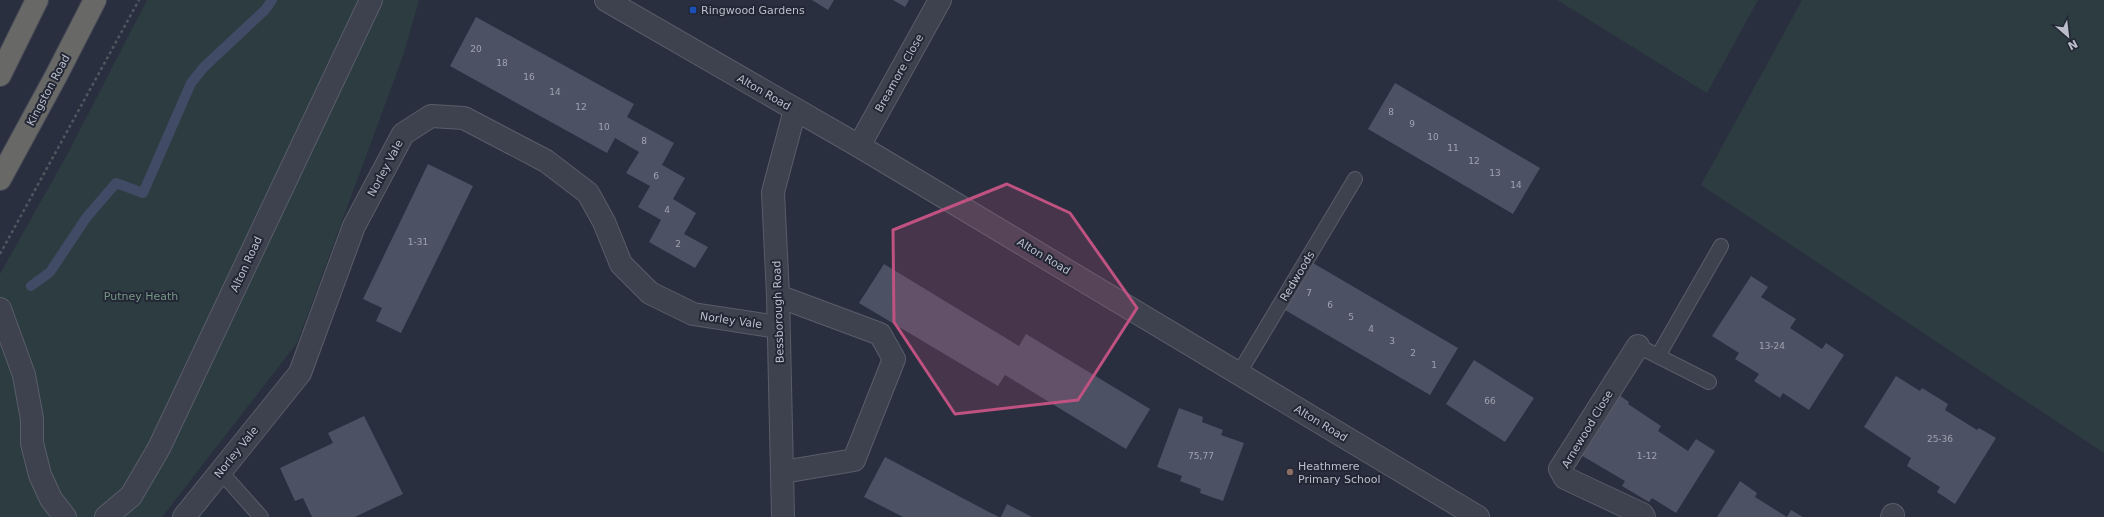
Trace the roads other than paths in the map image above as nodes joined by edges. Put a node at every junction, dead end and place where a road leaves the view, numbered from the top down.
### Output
1 (37, 0) edge
2 (95, 0) edge
3 (371, 0) edge
4 (606, 0) edge
5 (940, 0) edge
6 (0, 75) edge
7 (795, 110) junction
8 (859, 146) junction
9 (0, 179) edge
10 (1355, 179) dead end
11 (1721, 246) dead end
12 (778, 296) junction
13 (0, 309) edge
14 (778, 326) junction
15 (1638, 346) joint
16 (1658, 356) junction
17 (1239, 373) junction
18 (1709, 382) dead end
19 (220, 471) junction
20 (783, 472) junction
21 (65, 517) edge
22 (106, 517) edge
23 (184, 517) edge
24 (261, 517) edge
25 (783, 517) edge
26 (1478, 517) edge
27 (1644, 517) edge

1 - 6 highway
2 - 9 highway, Kingston Road
3 - 22 street, Alton Road
4 - 7 street, Alton Road
5 - 8 street, Breamore Close
7 - 8 street, Alton Road
7 - 12 street, Bessborough Road
8 - 17 street, Alton Road
10 - 17 lane, Redwoods
11 - 16 lane
12 - 14 street, Bessborough Road
12 - 20 street
13 - 21 street
14 - 19 street, Norley Vale
14 - 20 street, Bessborough Road
15 - 16 lane
15 - 27 street, Arnewood Close
16 - 18 lane
17 - 26 street, Alton Road
19 - 23 street, Norley Vale
19 - 24 lane
20 - 25 street, Bessborough Road

